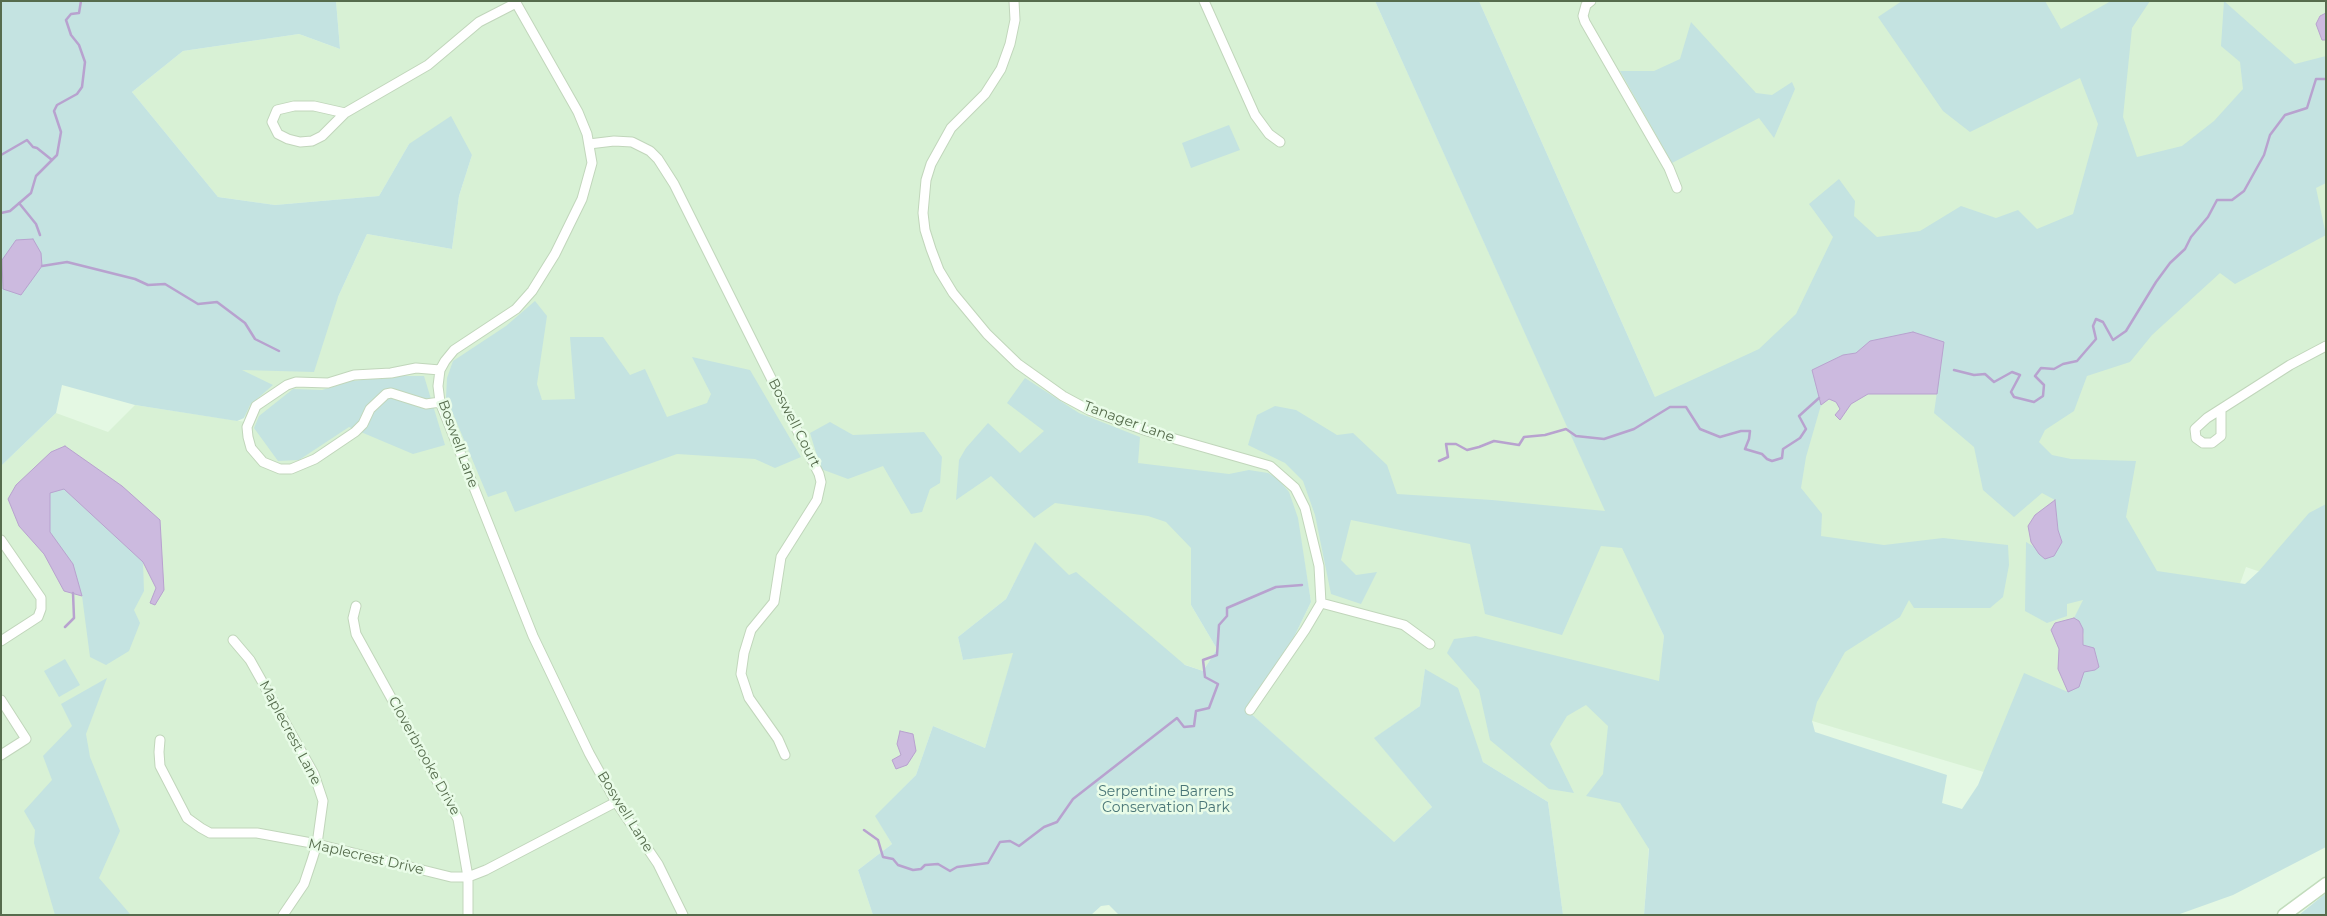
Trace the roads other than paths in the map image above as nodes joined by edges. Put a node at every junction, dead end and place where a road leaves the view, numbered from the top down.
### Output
1 (1014, 1) edge
2 (1204, 1) edge
3 (516, 2) edge
4 (1588, 3) edge
5 (345, 113) junction
6 (1280, 142) dead end
7 (590, 144) junction
8 (1677, 188) dead end
9 (2326, 346) edge
10 (440, 370) junction
11 (440, 402) junction
12 (2222, 410) dead end
13 (1, 540) edge
14 (1321, 602) junction
15 (356, 606) dead end
16 (233, 640) dead end
17 (1, 641) edge
18 (1430, 644) dead end
19 (1, 700) edge
20 (1250, 710) dead end
21 (160, 740) dead end
22 (1, 755) edge
23 (785, 755) dead end
24 (616, 802) junction
25 (317, 844) junction
26 (468, 877) junction
27 (2326, 884) edge
28 (283, 915) edge
29 (468, 915) edge
30 (684, 915) edge
31 (2284, 915) edge

1 - 14 street, Tanager Lane
2 - 6 street
3 - 5 street
3 - 7 street
4 - 8 street
5 - 5 street
7 - 10 street
7 - 23 street, Boswell Court
9 - 12 street
10 - 11 street, Boswell Lane
10 - 11 street
11 - 24 street, Boswell Lane
13 - 17 street
14 - 18 street
14 - 20 street
15 - 26 street, Cloverbrooke Drive
16 - 25 street, Maplecrest Lane
19 - 22 street
21 - 25 street, Maplecrest Drive
24 - 26 street, Maplecrest Drive
24 - 30 street, Boswell Lane
25 - 26 street, Maplecrest Drive
25 - 28 street, Maplecrest Lane
26 - 29 street, Cloverbrooke Drive
27 - 31 main road

